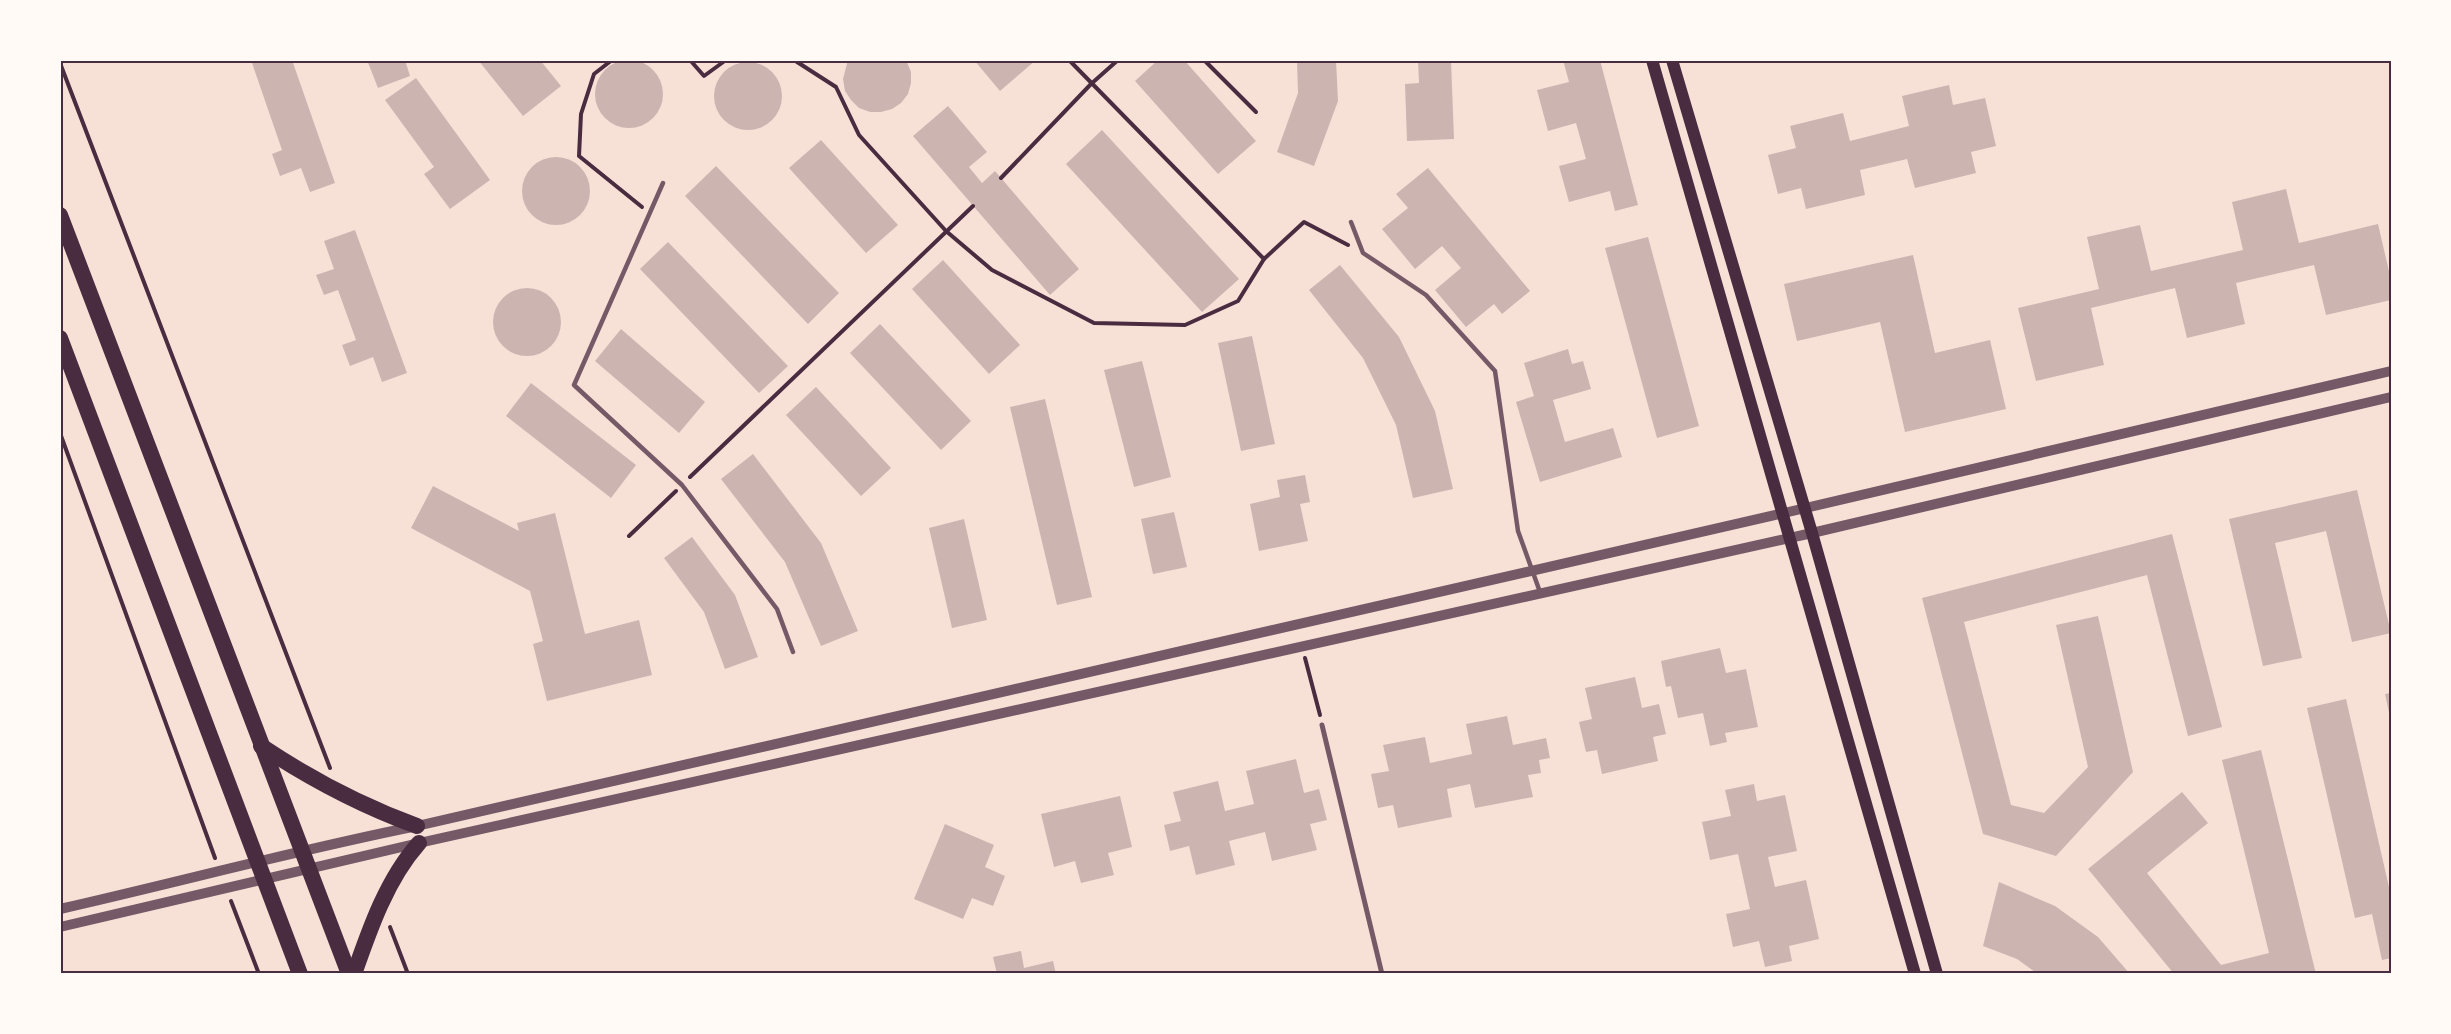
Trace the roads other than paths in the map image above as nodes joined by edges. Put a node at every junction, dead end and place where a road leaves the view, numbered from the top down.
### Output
1 (1652, 60) edge
2 (1672, 60) edge
3 (663, 183) dead end
4 (60, 216) edge
5 (1351, 222) dead end
6 (60, 338) edge
7 (2391, 371) edge
8 (2391, 397) edge
9 (1804, 508) junction
10 (1784, 513) junction
11 (1812, 533) junction
12 (1791, 538) junction
13 (1532, 571) junction
14 (1540, 594) junction
15 (793, 652) dead end
16 (1322, 725) road end
17 (261, 746) junction
18 (418, 835) junction
19 (301, 850) junction
20 (257, 860) junction
21 (308, 868) junction
22 (265, 880) junction
23 (60, 909) edge
24 (60, 927) edge
25 (300, 974) edge
26 (349, 974) edge
27 (354, 974) edge
28 (1382, 974) edge
29 (1915, 974) edge
30 (1937, 974) edge

1 - 10 main road
2 - 9 main road
3 - 15 lane
4 - 17 highway
5 - 13 lane
6 - 20 highway
7 - 9 street
8 - 11 street
9 - 10 street
9 - 11 main road
10 - 12 main road
10 - 13 street
11 - 12 street
11 - 30 main road
12 - 14 street
12 - 29 main road
13 - 14 lane
13 - 18 street
14 - 18 street
16 - 28 street
17 - 18 highway
17 - 19 highway
18 - 19 street
18 - 21 street
18 - 27 highway
19 - 20 street
19 - 21 highway
20 - 22 highway
20 - 23 street
21 - 22 street
21 - 26 highway
22 - 24 street
22 - 25 highway

